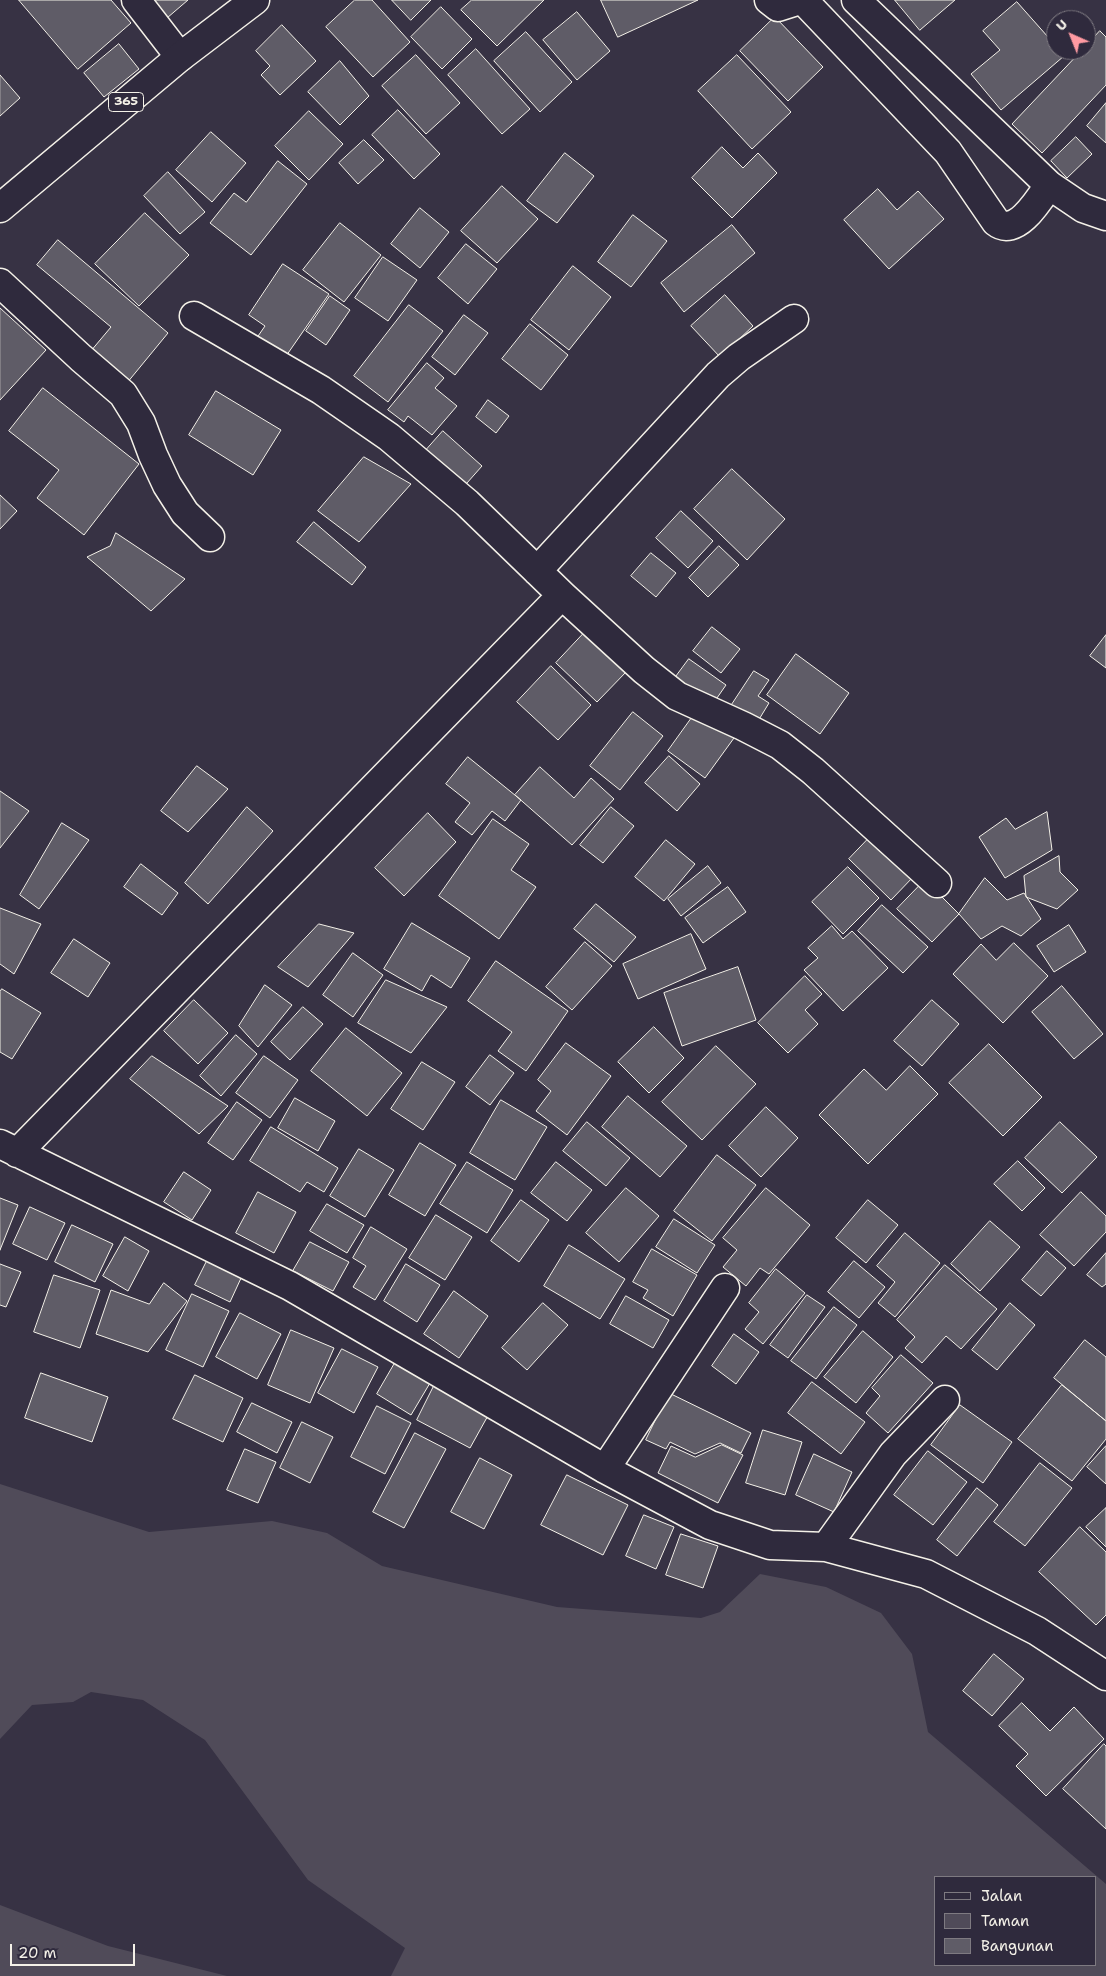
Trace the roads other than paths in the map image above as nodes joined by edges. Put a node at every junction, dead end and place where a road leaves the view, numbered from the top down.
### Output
1 (136, 0) edge
2 (255, 0) edge
3 (769, 0) edge
4 (802, 0) edge
5 (856, 0) edge
6 (180, 57) junction
7 (1046, 188) junction
8 (0, 208) edge
9 (1106, 216) edge
10 (0, 283) edge
11 (194, 316) dead end
12 (794, 319) dead end
13 (210, 537) dead end
14 (536, 572) junction
15 (562, 595) junction
16 (937, 883) dead end
17 (9, 1149) edge
18 (725, 1288) dead end
19 (945, 1400) dead end
20 (605, 1469) junction
21 (826, 1547) junction
22 (1106, 1676) edge

1 - 6 street
2 - 6 street, 365
3 - 4 street
4 - 7 street
5 - 7 street
6 - 8 street, 365
7 - 9 street
10 - 13 street
11 - 14 street
12 - 14 street
14 - 15 street
15 - 16 street
15 - 17 street
17 - 20 street
18 - 20 street
19 - 21 street
20 - 21 street
21 - 22 street

